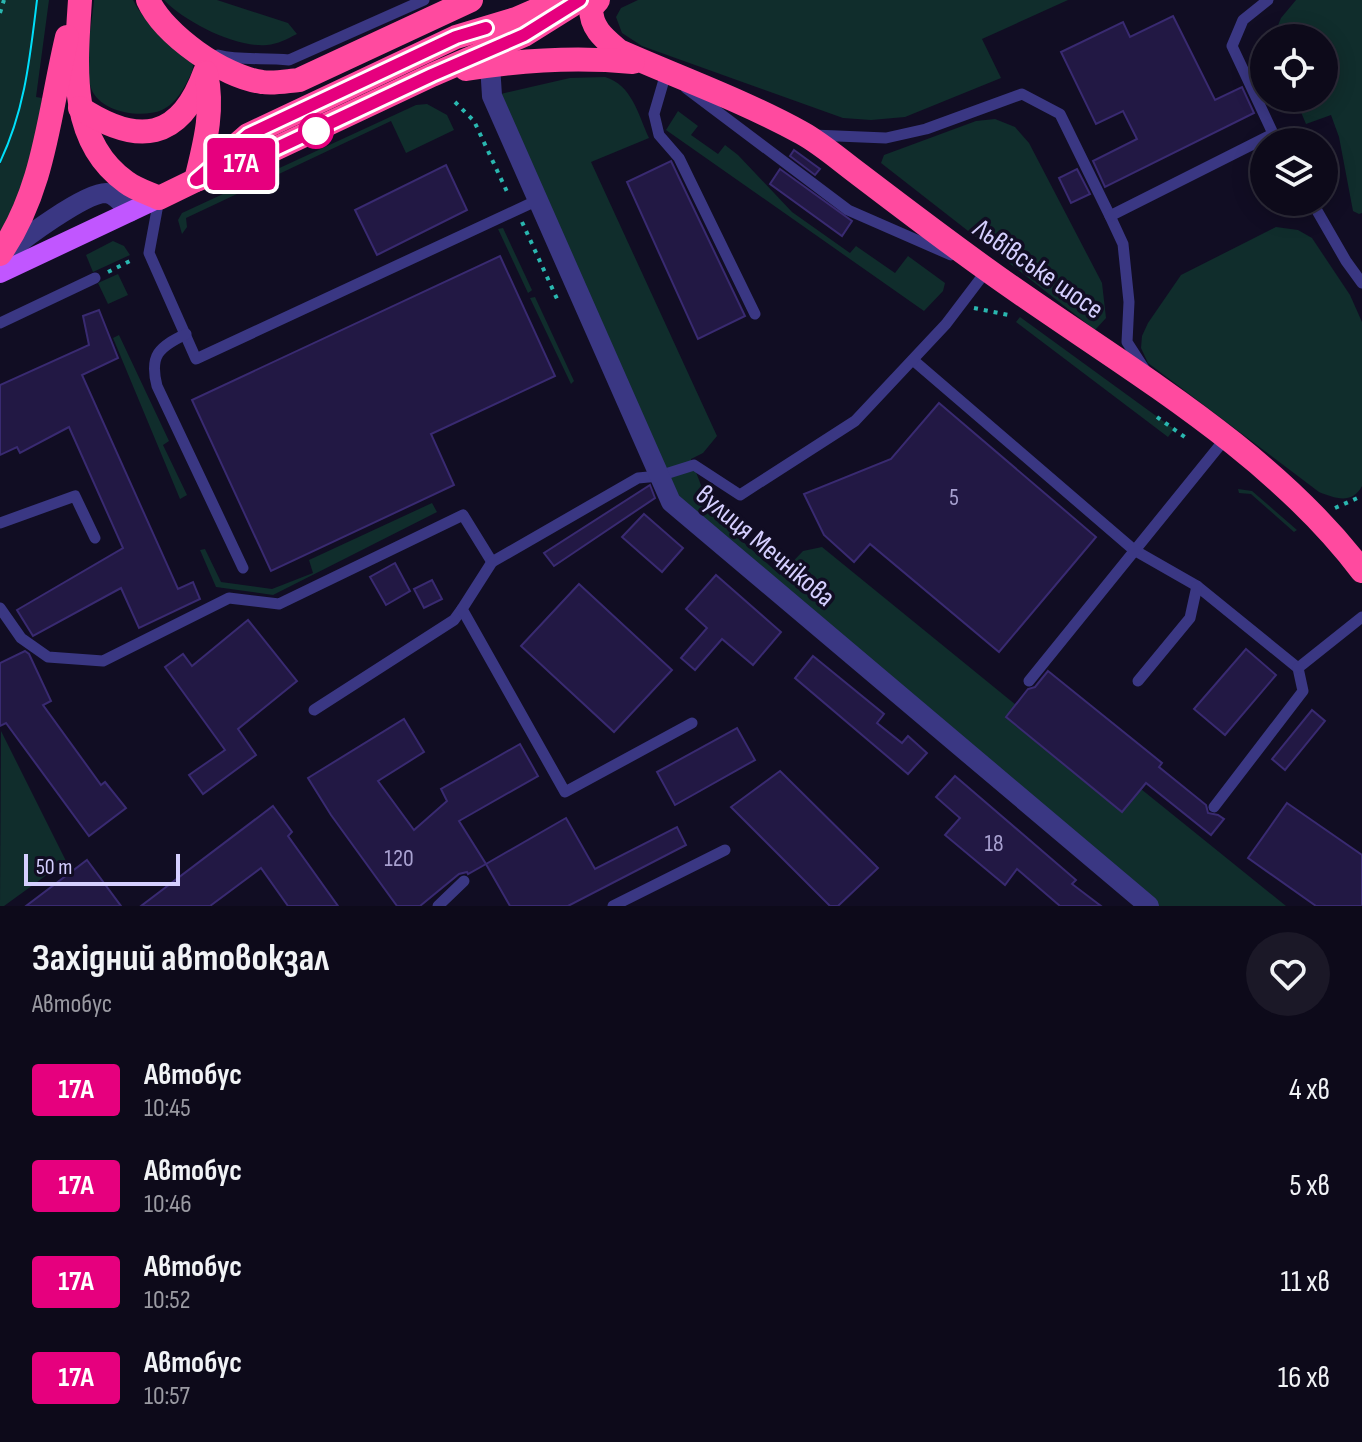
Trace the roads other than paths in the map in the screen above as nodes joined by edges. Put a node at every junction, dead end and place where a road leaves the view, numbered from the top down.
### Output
1 (78, 0) edge
2 (148, 0) edge
3 (424, 0) edge
4 (471, 0) edge
5 (560, 0) edge
6 (580, 0) edge
7 (598, 0) edge
8 (1268, 0) edge
9 (191, 47) junction
10 (490, 65) junction
11 (657, 68) junction
12 (205, 72) junction
13 (432, 75) junction
14 (80, 108) junction
15 (1270, 128) edge
16 (805, 134) junction
17 (1250, 150) edge
18 (196, 180) junction
19 (159, 198) junction
20 (538, 200) junction
21 (130, 212) junction
22 (1110, 216) junction
23 (1320, 216) edge
24 (0, 254) edge
25 (0, 262) edge
26 (987, 270) junction
27 (0, 273) edge
28 (95, 278) road end
29 (1362, 283) edge
30 (755, 314) dead end
31 (0, 323) edge
32 (186, 334) junction
33 (913, 360) junction
34 (1157, 387) junction
35 (1219, 448) junction
36 (659, 476) junction
37 (0, 523) edge
38 (95, 538) dead end
39 (1134, 550) junction
40 (492, 562) junction
41 (243, 568) dead end
42 (1362, 571) edge
43 (1197, 586) junction
44 (0, 608) edge
45 (462, 609) junction
46 (1362, 617) edge
47 (1298, 668) junction
48 (1029, 681) dead end
49 (1138, 681) dead end
50 (314, 710) dead end
51 (692, 723) dead end
52 (1214, 807) dead end
53 (725, 850) dead end
54 (464, 881) dead end
55 (438, 906) edge
56 (613, 906) edge
57 (1149, 906) edge

1 - 14 highway
1 - 24 highway
2 - 9 highway
3 - 9 lane
4 - 9 highway
5 - 18 highway
6 - 13 highway
7 - 11 highway
8 - 15 lane
9 - 12 highway
10 - 11 highway
10 - 13 highway
10 - 20 street, вулиця Мечнікова
11 - 16 highway, Львівське шосе
11 - 26 lane
11 - 30 lane
12 - 14 highway
12 - 18 highway
13 - 18 highway
14 - 19 highway
16 - 22 lane
16 - 26 highway, Львівське шосе
17 - 22 lane
18 - 19 highway
19 - 21 main road
19 - 32 lane
20 - 32 lane
20 - 36 street, вулиця Мечнікова
21 - 25 street
21 - 27 main road
22 - 34 lane
23 - 29 lane
26 - 33 lane
26 - 34 highway, Львівське шосе
28 - 31 lane
32 - 41 lane
33 - 36 lane
33 - 39 lane
34 - 35 highway, Львівське шосе
35 - 39 lane
35 - 42 highway, Львівське шосе
36 - 40 lane
36 - 57 street, вулиця Мечнікова
37 - 38 lane
39 - 43 lane
39 - 48 lane
40 - 44 lane
40 - 45 lane
43 - 47 lane
43 - 49 lane
45 - 50 lane
45 - 51 lane
46 - 47 lane
47 - 52 lane
53 - 56 lane
54 - 55 lane

